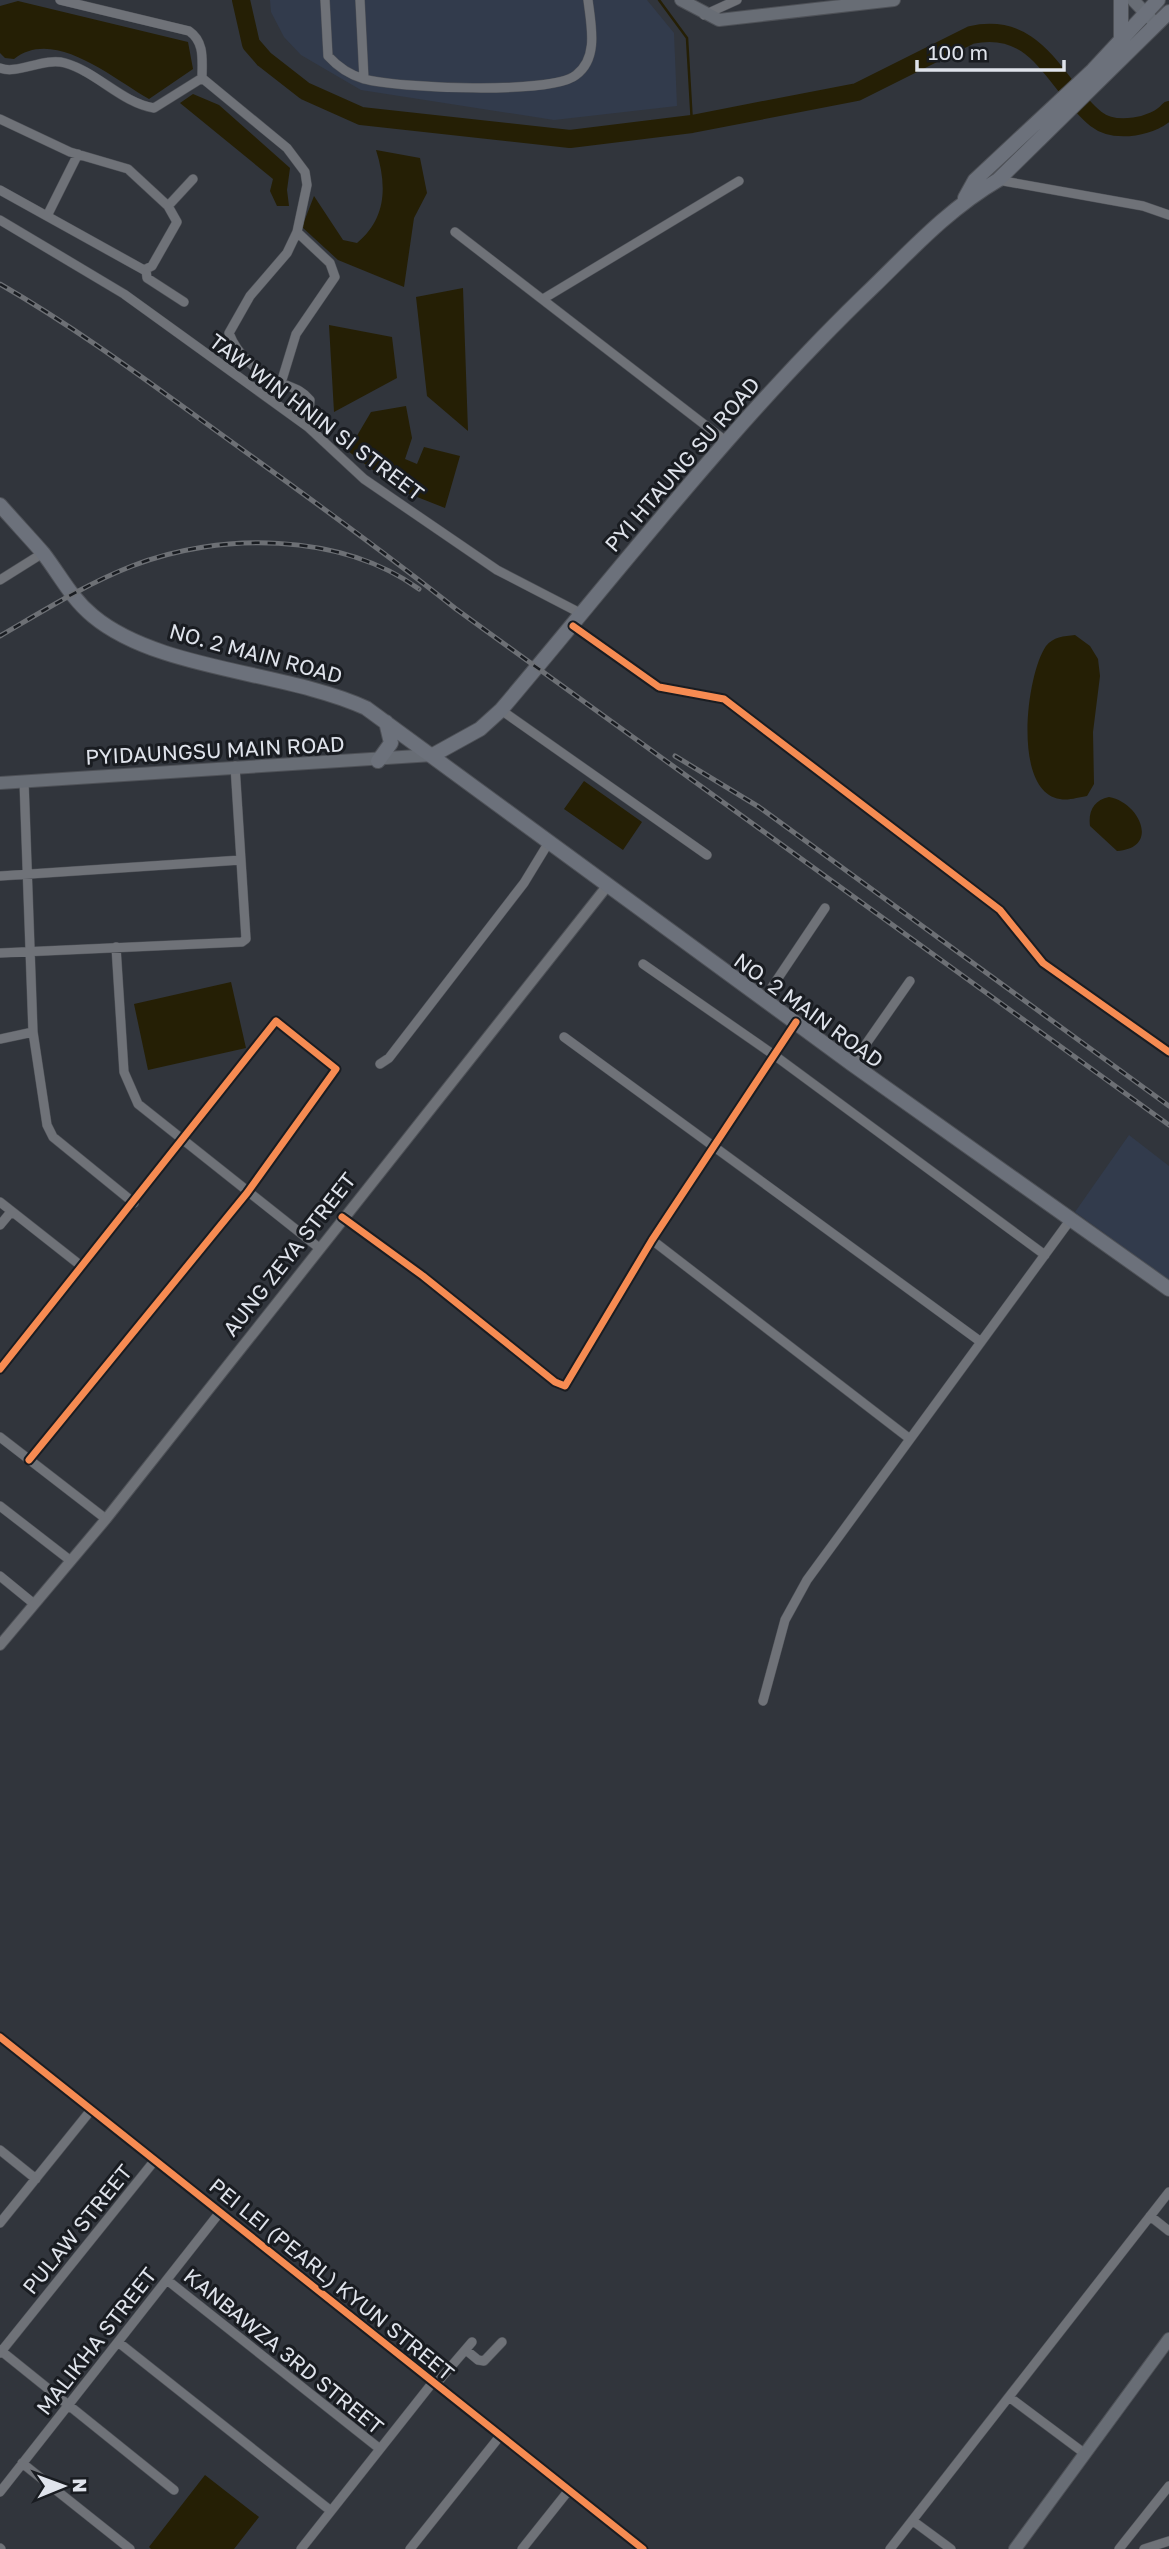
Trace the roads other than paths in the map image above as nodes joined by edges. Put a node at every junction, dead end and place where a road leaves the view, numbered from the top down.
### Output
1 (60, 0) edge
2 (325, 0) edge
3 (360, 0) edge
4 (588, 0) edge
5 (681, 0) edge
6 (737, 0) edge
7 (894, 0) edge
8 (1121, 0) edge
9 (1133, 0) edge
10 (1158, 0) edge
11 (1145, 12) junction
12 (1169, 12) edge
13 (704, 15) junction
14 (1156, 24) junction
15 (1121, 38) junction
16 (0, 68) edge
17 (1097, 75) junction
18 (202, 78) junction
19 (364, 79) junction
20 (1055, 116) junction
21 (0, 119) edge
22 (78, 154) junction
23 (192, 179) dead end
24 (998, 180) junction
25 (739, 181) dead end
26 (0, 190) edge
27 (965, 200) junction
28 (168, 206) junction
29 (48, 214) junction
30 (1169, 215) edge
31 (0, 220) edge
32 (297, 232) junction
33 (455, 232) dead end
34 (146, 270) junction
35 (542, 299) junction
36 (184, 302) dead end
37 (281, 383) junction
38 (308, 427) junction
39 (727, 442) junction
40 (0, 505) edge
41 (43, 553) junction
42 (0, 580) edge
43 (578, 620) junction
44 (501, 710) junction
45 (385, 720) junction
46 (433, 755) junction
47 (378, 761) junction
48 (236, 766) junction
49 (24, 781) junction
50 (0, 783) edge
51 (549, 842) junction
52 (707, 855) dead end
53 (241, 860) junction
54 (27, 875) junction
55 (0, 876) edge
56 (608, 885) junction
57 (825, 908) dead end
58 (116, 947) junction
59 (30, 952) junction
60 (0, 953) edge
61 (643, 964) dead end
62 (910, 981) dead end
63 (764, 999) junction
64 (796, 1022) junction
65 (33, 1032) junction
66 (564, 1037) dead end
67 (0, 1039) edge
68 (1169, 1052) edge
69 (774, 1055) junction
70 (380, 1064) dead end
71 (852, 1064) junction
72 (182, 1142) junction
73 (715, 1146) junction
74 (247, 1193) junction
75 (0, 1202) edge
76 (134, 1203) junction
77 (10, 1213) junction
78 (342, 1217) junction
79 (1071, 1219) junction
80 (0, 1225) edge
81 (652, 1240) junction
82 (318, 1247) junction
83 (1045, 1255) junction
84 (80, 1265) junction
85 (1168, 1287) edge
86 (981, 1342) junction
87 (0, 1369) edge
88 (0, 1437) edge
89 (910, 1439) junction
90 (29, 1460) junction
91 (0, 1506) edge
92 (106, 1519) junction
93 (71, 1561) junction
94 (0, 1576) edge
95 (33, 1603) junction
96 (1, 1642) edge
97 (763, 1701) dead end
98 (0, 2037) edge
99 (91, 2110) junction
100 (0, 2150) edge
101 (155, 2160) junction
102 (36, 2179) junction
103 (1169, 2192) edge
104 (220, 2212) junction
105 (1150, 2216) junction
106 (0, 2223) edge
107 (1169, 2231) edge
108 (167, 2280) junction
109 (118, 2342) junction
110 (502, 2342) dead end
111 (1167, 2344) edge
112 (0, 2352) edge
113 (434, 2383) junction
114 (1009, 2397) junction
115 (69, 2405) junction
116 (500, 2436) junction
117 (380, 2449) junction
118 (1084, 2453) junction
119 (22, 2463) junction
120 (1169, 2486) edge
121 (174, 2490) dead end
122 (569, 2490) junction
123 (0, 2492) edge
124 (331, 2511) junction
125 (913, 2521) junction
126 (1169, 2541) edge
127 (130, 2549) edge
128 (301, 2549) edge
129 (410, 2549) edge
130 (522, 2549) edge
131 (643, 2549) edge
132 (890, 2549) edge
133 (951, 2549) edge
134 (1015, 2549) edge
135 (1119, 2549) edge
136 (1144, 2549) edge

1 - 18 street
2 - 19 street
3 - 19 street
4 - 19 street
5 - 13 main road
6 - 13 street
7 - 13 main road
8 - 15 main road
9 - 11 main road
10 - 11 main road, PYI HTAUNG SU ROAD
11 - 14 main road
11 - 15 main road, PYI HTAUNG SU ROAD
12 - 14 main road, PYI HTAUNG SU ROAD
14 - 17 main road, PYI HTAUNG SU ROAD
15 - 17 main road, PYI HTAUNG SU ROAD
16 - 18 street
17 - 20 main road, PYI HTAUNG SU ROAD
18 - 32 street
20 - 24 main road, PYI HTAUNG SU ROAD
20 - 27 main road, PYI HTAUNG SU ROAD
21 - 22 street
22 - 28 street
22 - 29 street
23 - 28 street
24 - 27 main road, PYI HTAUNG SU ROAD
24 - 30 street
25 - 35 street
26 - 29 street
27 - 39 main road, PYI HTAUNG SU ROAD
28 - 34 street
29 - 34 street
31 - 38 street, TAW WIN HNIN SI STREET
32 - 37 street
32 - 37 street
33 - 35 street
34 - 36 street
35 - 39 street
37 - 38 street
38 - 43 street, TAW WIN HNIN SI STREET
39 - 43 main road, PYI HTAUNG SU ROAD
40 - 41 main road, NO. 2 MAIN ROAD
41 - 42 street
41 - 45 main road, NO. 2 MAIN ROAD
43 - 44 main road, PYI HTAUNG SU ROAD
43 - 68 street, TAW WIN HNIN SI STREET
44 - 46 main road, PYI HTAUNG SU ROAD
44 - 52 street
45 - 46 main road, NO. 2 MAIN ROAD
45 - 47 main road
46 - 47 main road, PYIDAUNGSU MAIN ROAD
46 - 51 main road, NO. 2 MAIN ROAD
47 - 48 main road, PYIDAUNGSU MAIN ROAD
48 - 49 main road, PYIDAUNGSU MAIN ROAD
48 - 53 street
49 - 50 main road, PYIDAUNGSU MAIN ROAD
49 - 54 street
51 - 56 main road, NO. 2 MAIN ROAD
51 - 70 street
53 - 54 street
53 - 58 street
54 - 55 street
54 - 59 street
56 - 63 main road, NO. 2 MAIN ROAD
56 - 78 street, AUNG ZEYA STREET
57 - 63 street
58 - 59 street
58 - 72 street
59 - 60 street
59 - 65 street
61 - 69 street
62 - 71 street
63 - 64 main road, NO. 2 MAIN ROAD
64 - 69 street
64 - 71 main road, NO. 2 MAIN ROAD
65 - 67 street
65 - 76 street
66 - 73 street
69 - 73 street
69 - 83 street
71 - 79 main road, NO. 2 MAIN ROAD
72 - 74 street
72 - 74 street
72 - 76 street
73 - 81 street
73 - 86 street
74 - 82 street
74 - 90 street
75 - 77 street
76 - 84 street
77 - 80 street
77 - 84 street
78 - 81 street
78 - 82 street, AUNG ZEYA STREET
79 - 83 street
79 - 85 main road, NO. 2 MAIN ROAD
81 - 89 street
82 - 92 street, AUNG ZEYA STREET
83 - 86 street
84 - 87 street
86 - 89 street
88 - 90 street
89 - 97 street
90 - 92 street
91 - 93 street
92 - 93 street, AUNG ZEYA STREET
93 - 95 street, AUNG ZEYA STREET
94 - 95 street
95 - 96 street, AUNG ZEYA STREET
98 - 99 street, PEI LEI (PEARL) KYUN STREET
99 - 101 street, PEI LEI (PEARL) KYUN STREET
99 - 102 street
100 - 102 street
101 - 104 street, PEI LEI (PEARL) KYUN STREET
101 - 112 street, PULAW STREET
102 - 106 street
103 - 105 street
104 - 108 street, MALIKHA STREET
104 - 113 street, PEI LEI (PEARL) KYUN STREET
105 - 107 street
105 - 114 street
108 - 109 street, MALIKHA STREET
108 - 117 street, KANBAWZA 3RD STREET
109 - 115 street, MALIKHA STREET
109 - 124 street
110 - 113 street
111 - 118 main road
112 - 115 street
113 - 116 street, PEI LEI (PEARL) KYUN STREET
113 - 117 street
114 - 118 street
114 - 125 street
115 - 119 street, MALIKHA STREET
115 - 121 street
116 - 122 street, PEI LEI (PEARL) KYUN STREET
116 - 129 street
117 - 124 street
118 - 134 main road
119 - 123 street, MALIKHA STREET
119 - 127 street
120 - 135 street
122 - 130 street
122 - 131 street, PEI LEI (PEARL) KYUN STREET
124 - 128 street
125 - 132 street
125 - 133 street
126 - 136 street

